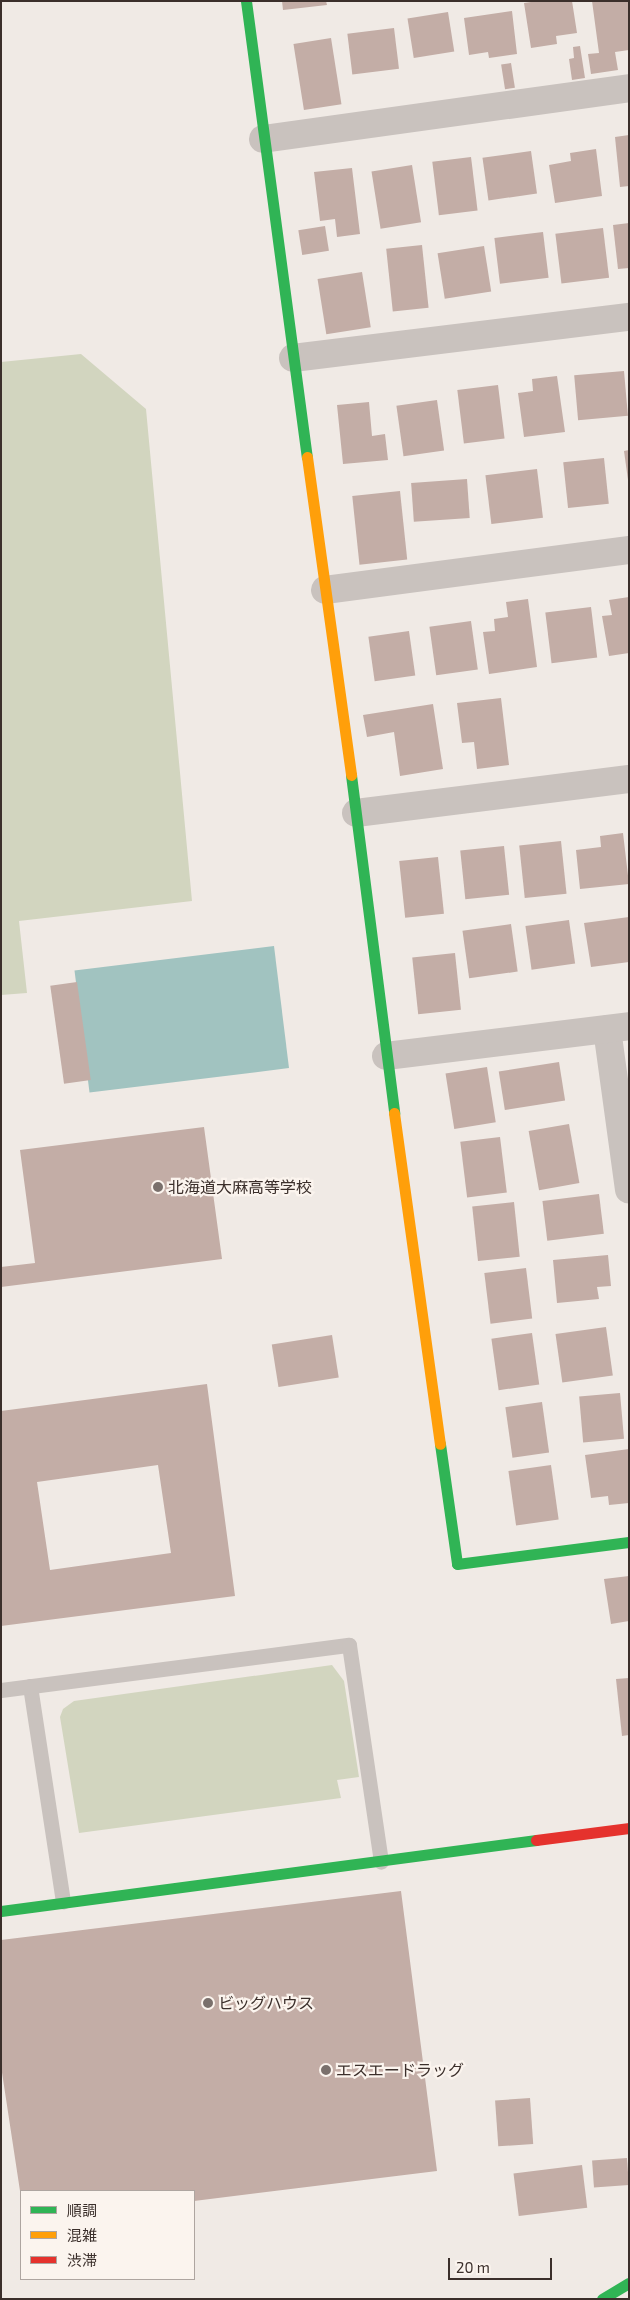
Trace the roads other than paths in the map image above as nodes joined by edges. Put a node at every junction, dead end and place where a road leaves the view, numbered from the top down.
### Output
1 (246, 1) edge
2 (629, 88) edge
3 (263, 139) junction
4 (629, 317) edge
5 (293, 358) junction
6 (629, 550) edge
7 (325, 590) junction
8 (629, 779) edge
9 (356, 813) junction
10 (618, 1027) edge
11 (386, 1056) junction
12 (629, 1190) edge
13 (629, 1542) edge
14 (30, 1686) junction
15 (1, 1690) edge
16 (629, 1828) edge
17 (381, 1862) junction
18 (63, 1901) junction
19 (1, 1911) edge
20 (629, 2283) edge
21 (602, 2299) edge

1 - 3 street
2 - 3 street
3 - 5 street
4 - 5 street
5 - 7 street
6 - 7 street
7 - 9 street
8 - 9 street
9 - 11 street
10 - 11 street
10 - 12 street
11 - 13 street
14 - 15 lane
14 - 17 lane
14 - 18 lane
16 - 17 street
17 - 18 street
18 - 19 street
20 - 21 street

